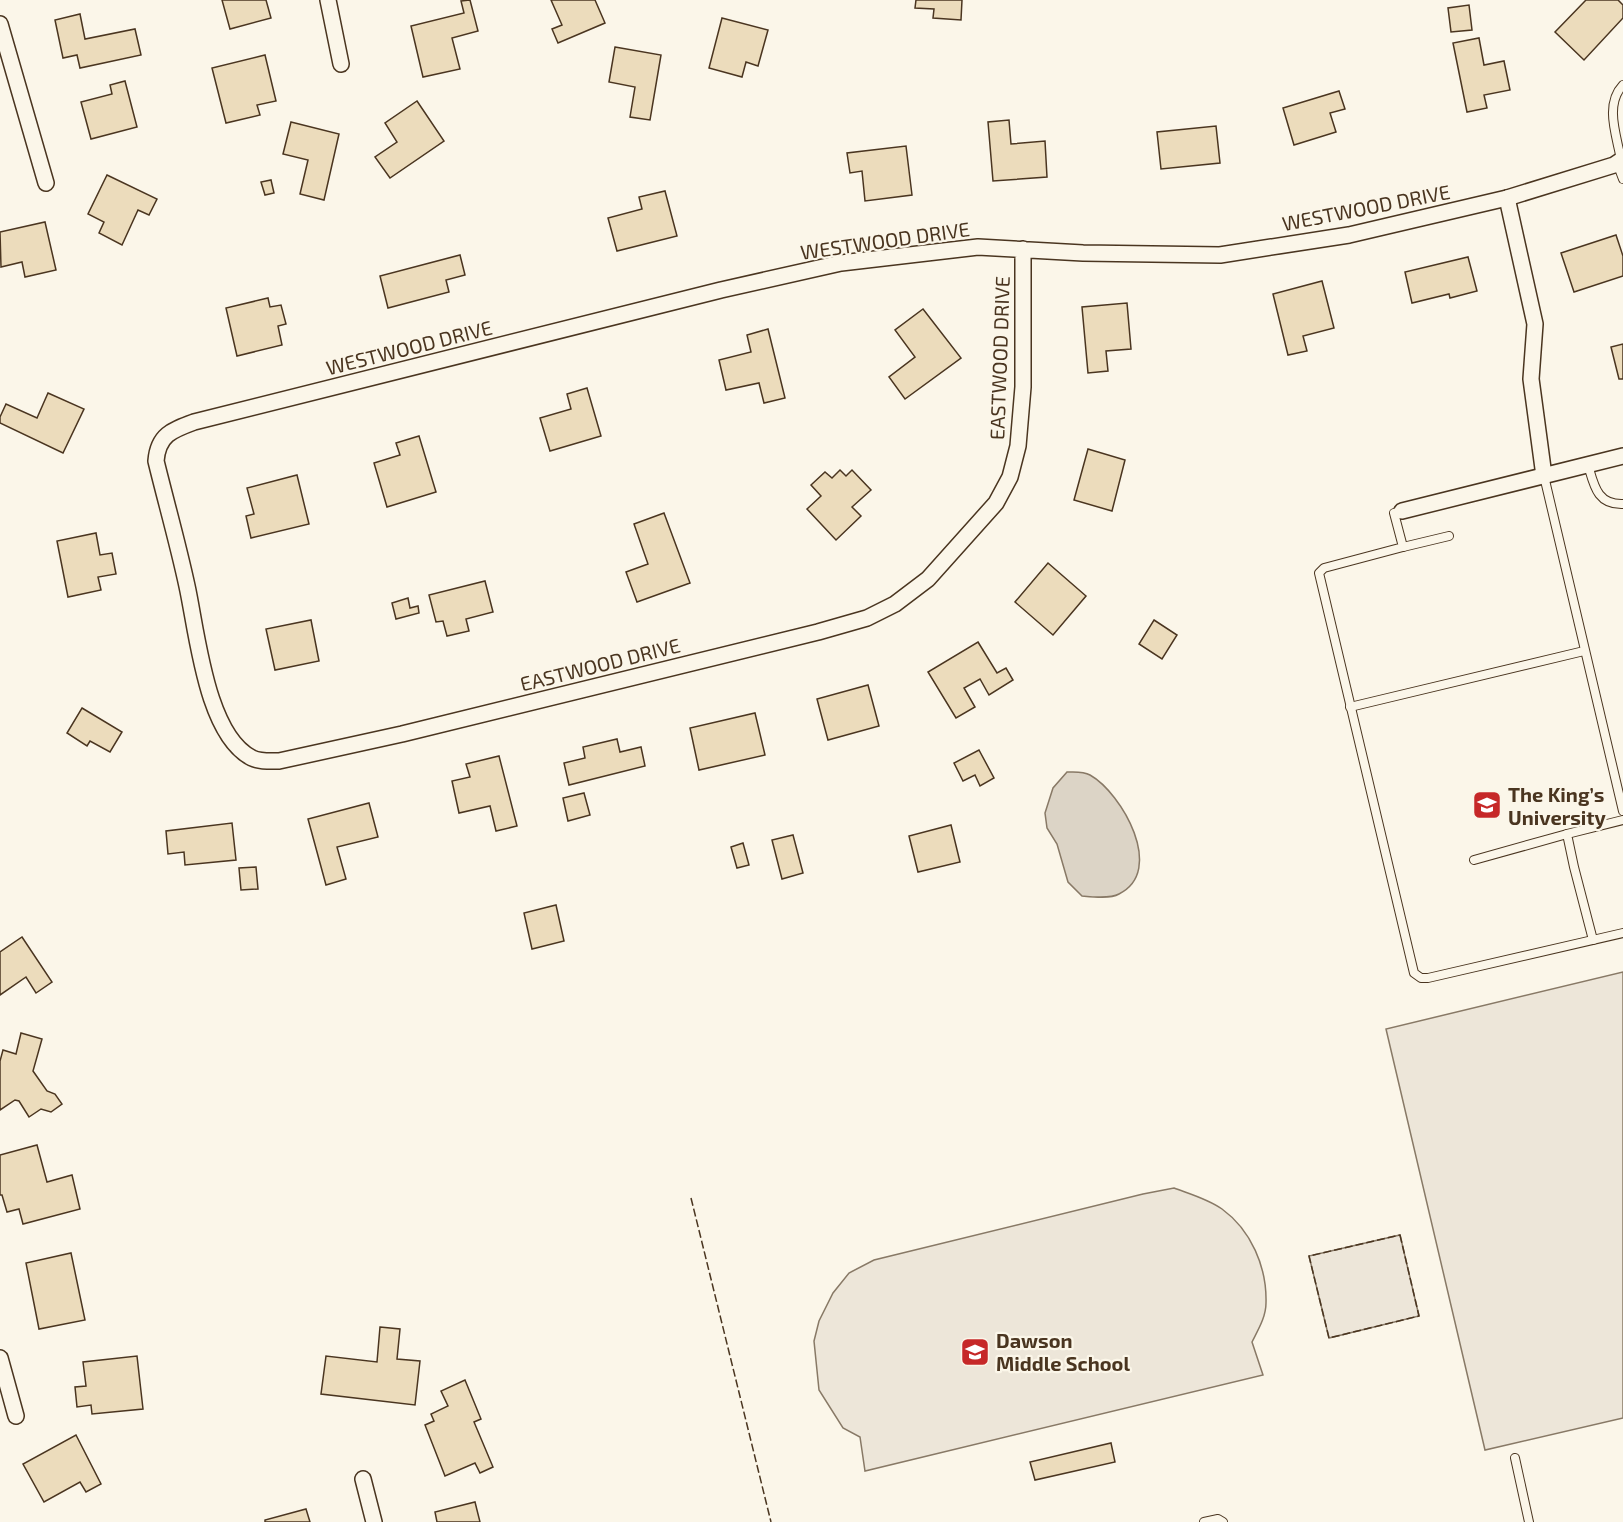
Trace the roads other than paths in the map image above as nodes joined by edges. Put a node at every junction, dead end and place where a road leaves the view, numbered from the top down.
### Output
1 (328, 0) edge
2 (0, 24) edge
3 (341, 64) dead end
4 (1623, 85) edge
5 (1620, 161) edge
6 (1623, 179) edge
7 (46, 183) dead end
8 (1507, 198) junction
9 (1023, 249) junction
10 (163, 438) joint
11 (1623, 456) edge
12 (1588, 465) junction
13 (1544, 477) junction
14 (1623, 504) edge
15 (1402, 511) joint
16 (1449, 536) dead end
17 (1403, 547) junction
18 (1584, 651) junction
19 (1350, 707) junction
20 (1623, 811) edge
21 (1623, 820) edge
22 (1567, 834) junction
23 (1474, 860) dead end
24 (1623, 933) edge
25 (1593, 940) junction
26 (0, 1358) edge
27 (16, 1416) dead end
28 (1515, 1458) dead end
29 (363, 1479) dead end
30 (374, 1522) edge
31 (1204, 1522) edge
32 (1223, 1522) edge
33 (1529, 1522) edge

1 - 3 street
2 - 7 street
4 - 5 lane
5 - 6 lane
5 - 8 street, WESTWOOD DRIVE
8 - 9 street, WESTWOOD DRIVE
8 - 13 street
9 - 10 street, WESTWOOD DRIVE
9 - 10 street, EASTWOOD DRIVE
11 - 12 street
12 - 13 street
12 - 14 lane
13 - 15 street
13 - 18 lane
15 - 17 lane
16 - 17 lane
17 - 19 lane
18 - 19 lane
18 - 20 lane
19 - 25 lane
21 - 22 lane
22 - 23 lane
22 - 25 lane
24 - 25 lane
26 - 27 street
28 - 33 lane
29 - 30 street
31 - 32 lane

